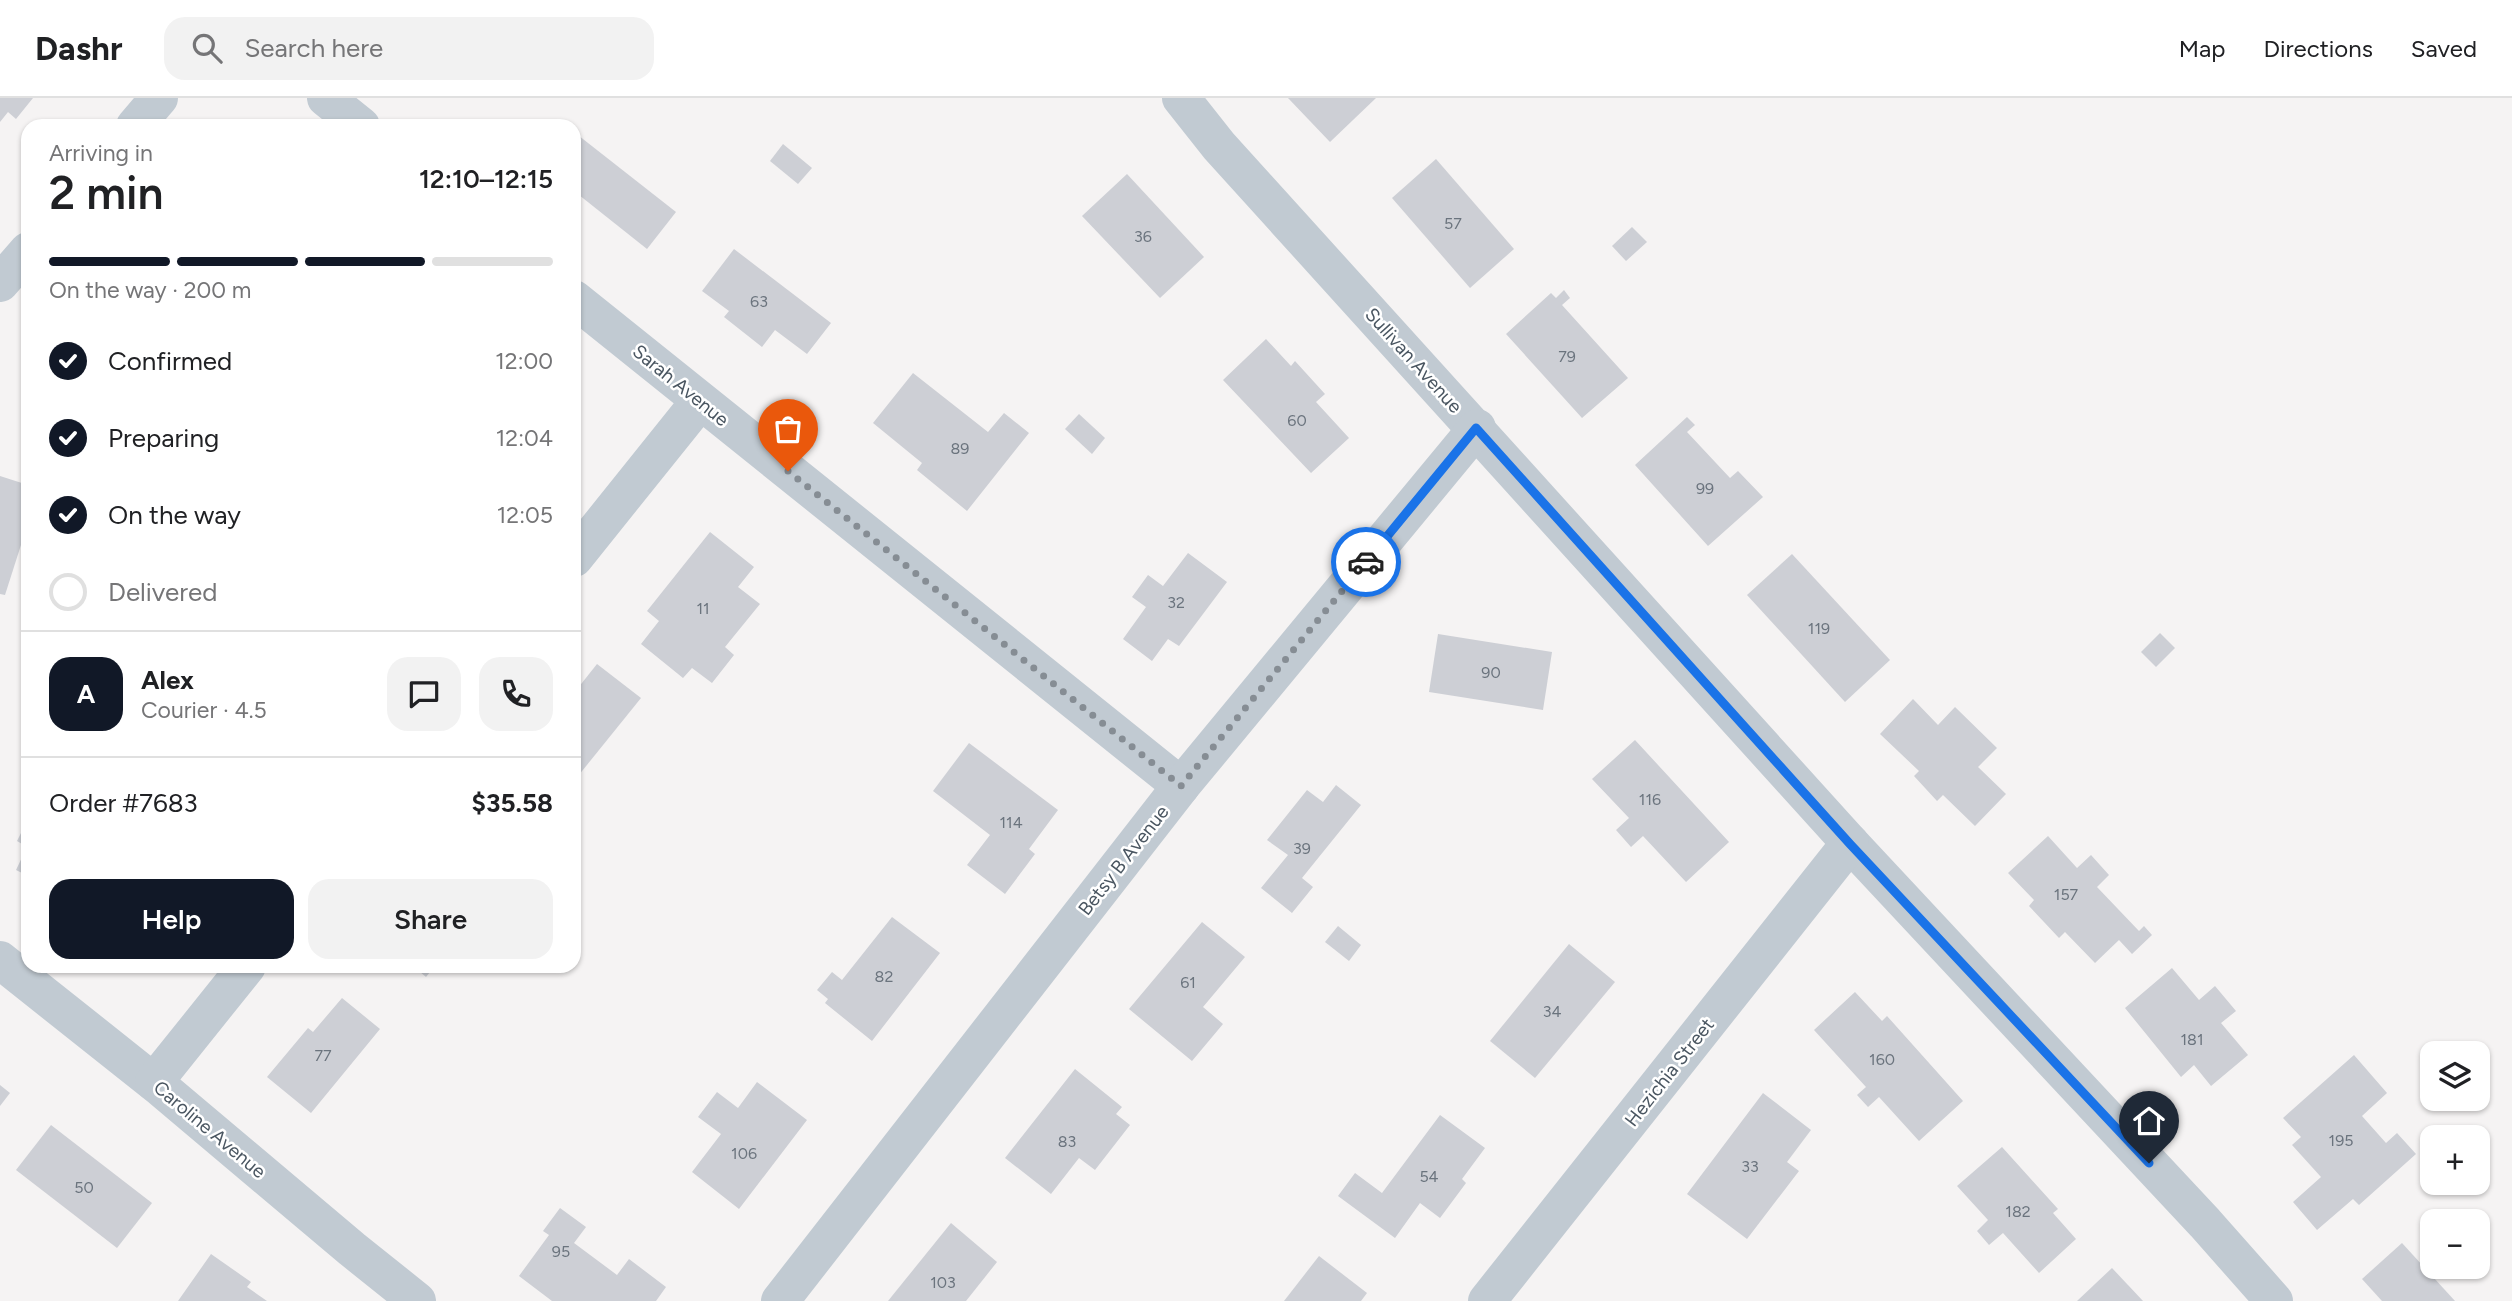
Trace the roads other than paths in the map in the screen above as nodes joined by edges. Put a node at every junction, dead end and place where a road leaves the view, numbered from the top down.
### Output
1 (159, 98) edge
2 (326, 98) edge
3 (1181, 98) edge
4 (141, 119) edge
5 (352, 119) edge
6 (21, 259) edge
7 (0, 283) edge
8 (581, 305) edge
9 (700, 401) junction
10 (1476, 428) junction
11 (581, 549) edge
12 (1181, 786) junction
13 (1850, 844) junction
14 (0, 960) edge
15 (241, 973) edge
16 (154, 1082) junction
17 (417, 1301) edge
18 (780, 1301) edge
19 (1487, 1301) edge
20 (2274, 1301) edge

1 - 4 street
2 - 5 street
3 - 10 street, Sullivan Avenue
6 - 7 street
8 - 9 street, Sarah Avenue
9 - 11 street
9 - 12 street, Sarah Avenue
10 - 12 street, Betsy B Avenue
10 - 13 street, Sullivan Avenue
12 - 18 street, Betsy B Avenue
13 - 19 street, Hezichia Street
13 - 20 street, Sullivan Avenue
14 - 16 street, Caroline Avenue
15 - 16 street
16 - 17 street, Caroline Avenue

